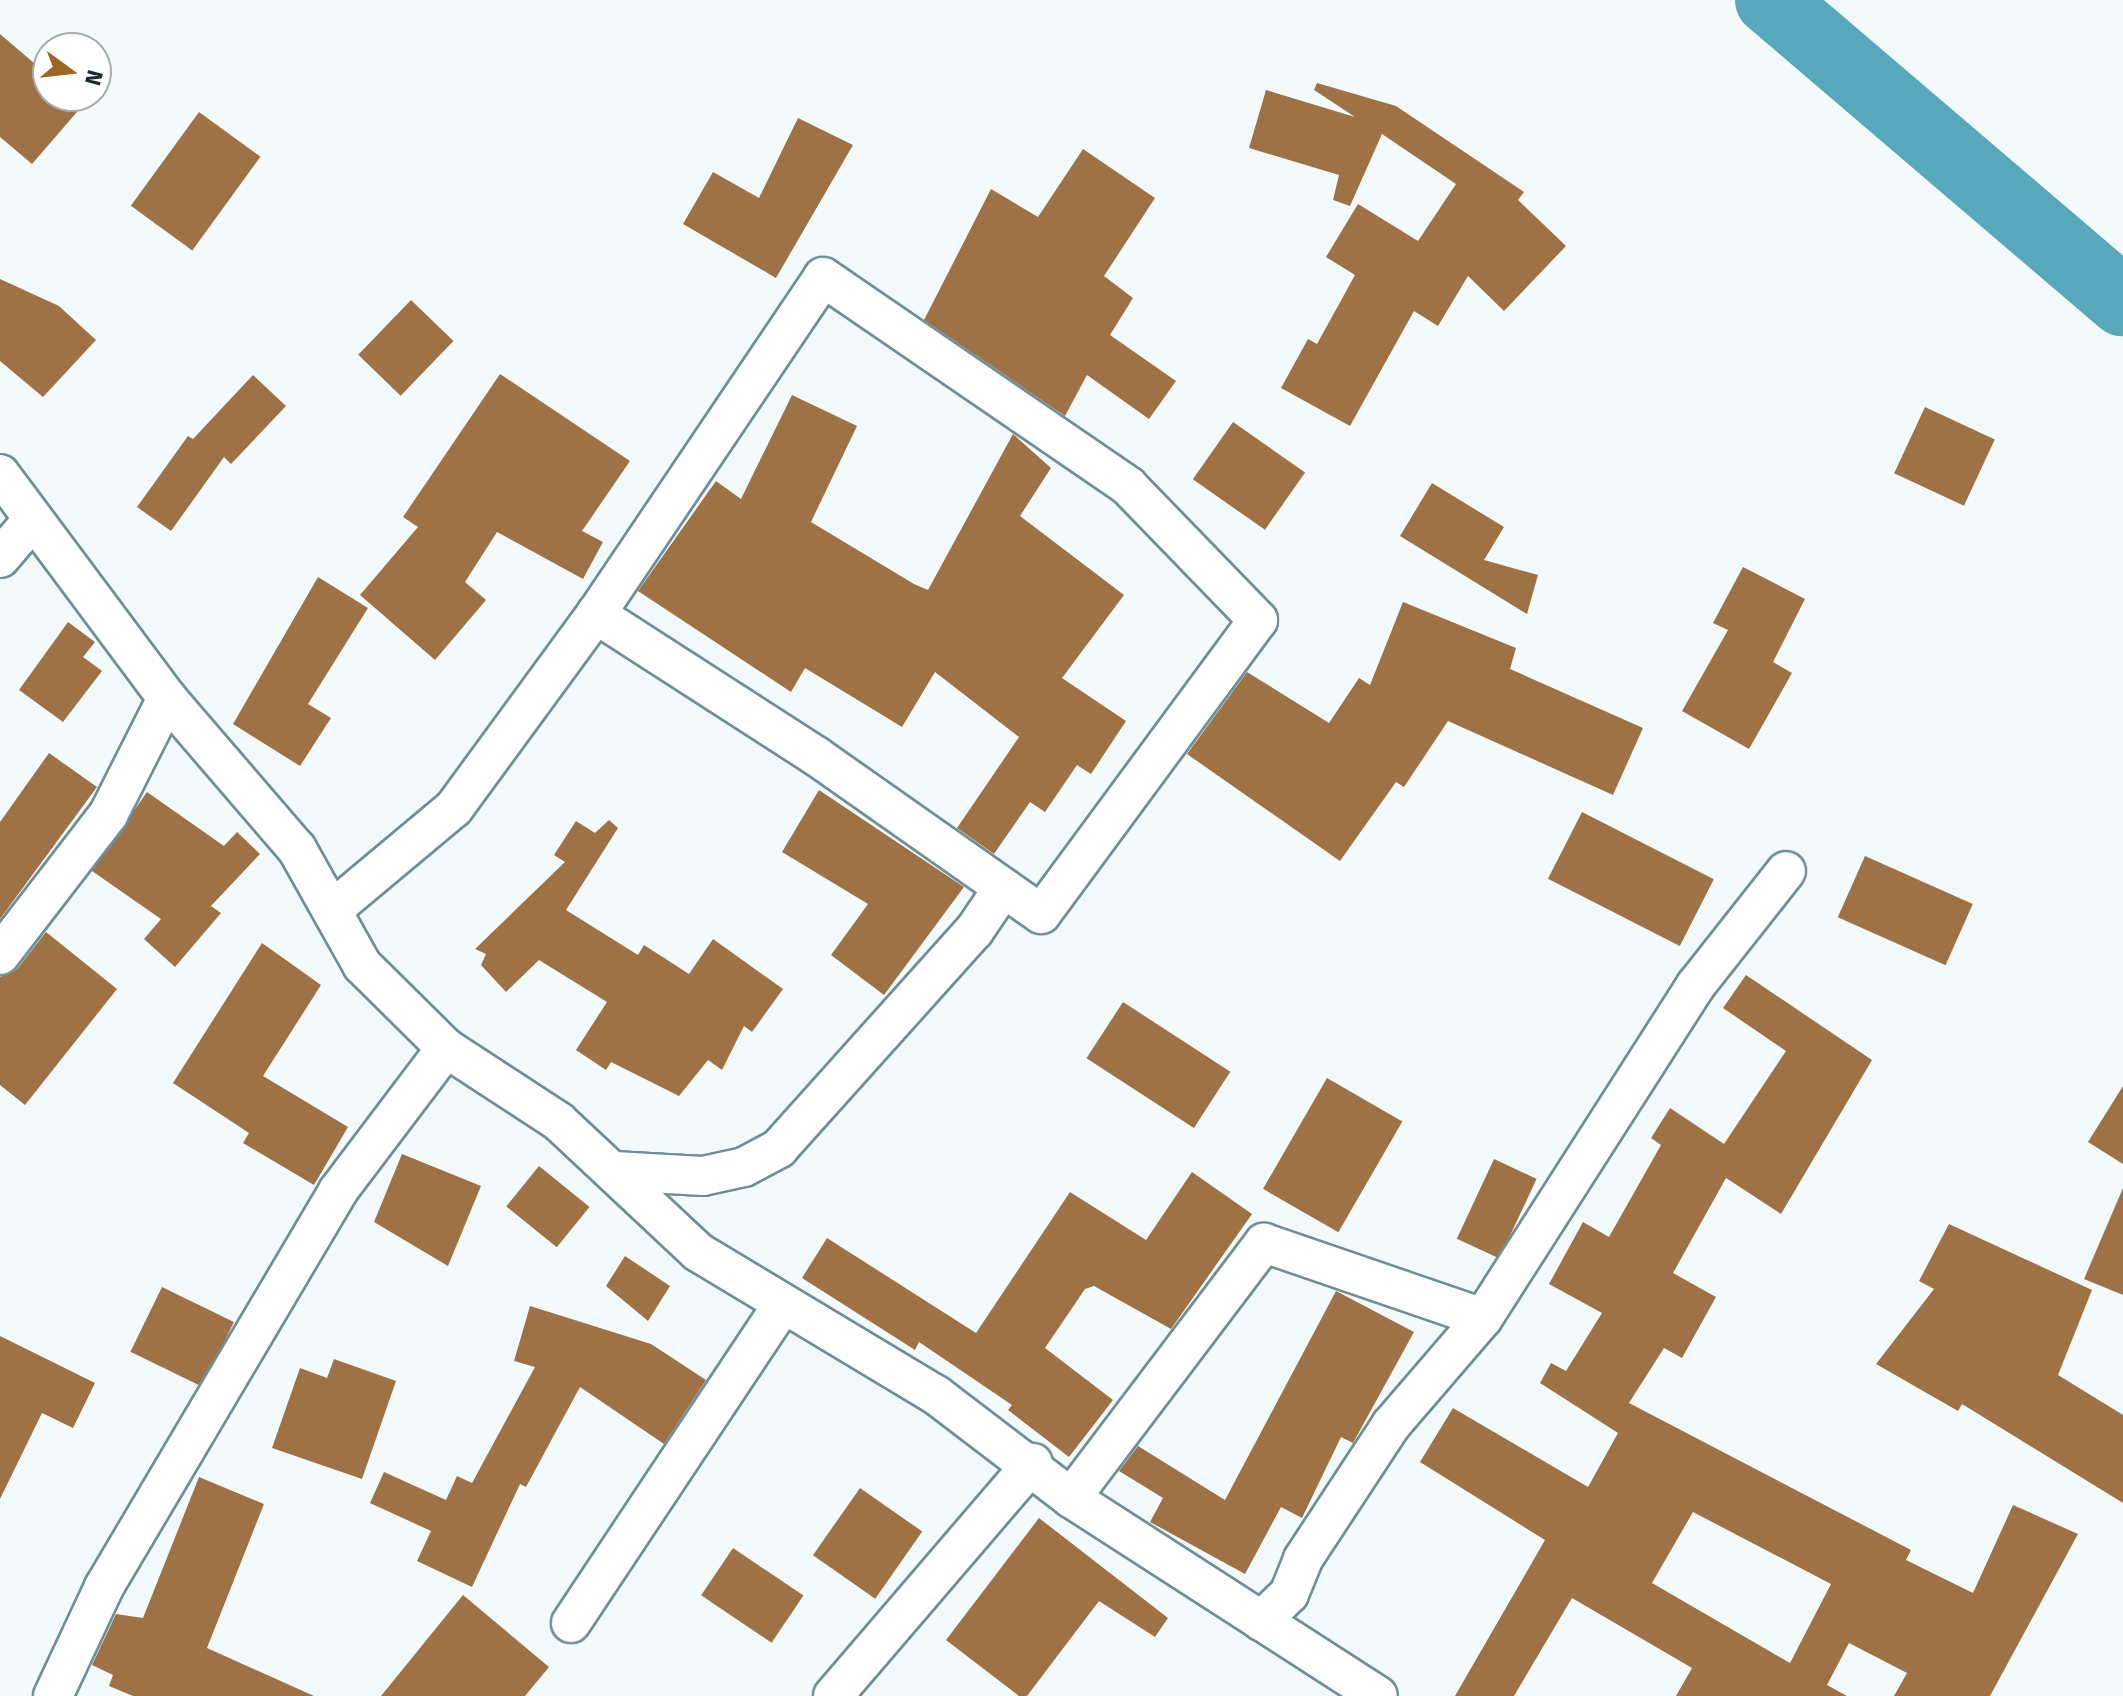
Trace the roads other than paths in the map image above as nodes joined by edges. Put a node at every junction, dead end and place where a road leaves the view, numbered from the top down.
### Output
1 (0, 474) edge
2 (31, 522) junction
3 (0, 558) edge
4 (596, 614) junction
5 (167, 698) junction
6 (1786, 871) dead end
7 (1003, 888) junction
8 (332, 910) junction
9 (0, 955) edge
10 (446, 1048) junction
11 (614, 1171) junction
12 (781, 1307) junction
13 (1483, 1318) junction
14 (1033, 1463) junction
15 (1071, 1498) junction
16 (1261, 1621) junction
17 (571, 1623) dead end
18 (53, 1696) edge
19 (833, 1696) edge
20 (1378, 1696) edge

1 - 2 street
2 - 3 street
2 - 5 street
4 - 7 street
4 - 7 street
4 - 8 street
5 - 8 street
5 - 9 street
6 - 13 street
7 - 11 street
8 - 10 street
10 - 11 street
10 - 18 street
11 - 12 street
12 - 14 street
12 - 17 street
13 - 15 street
13 - 16 street
14 - 15 street
14 - 19 street
15 - 16 street
16 - 20 street

